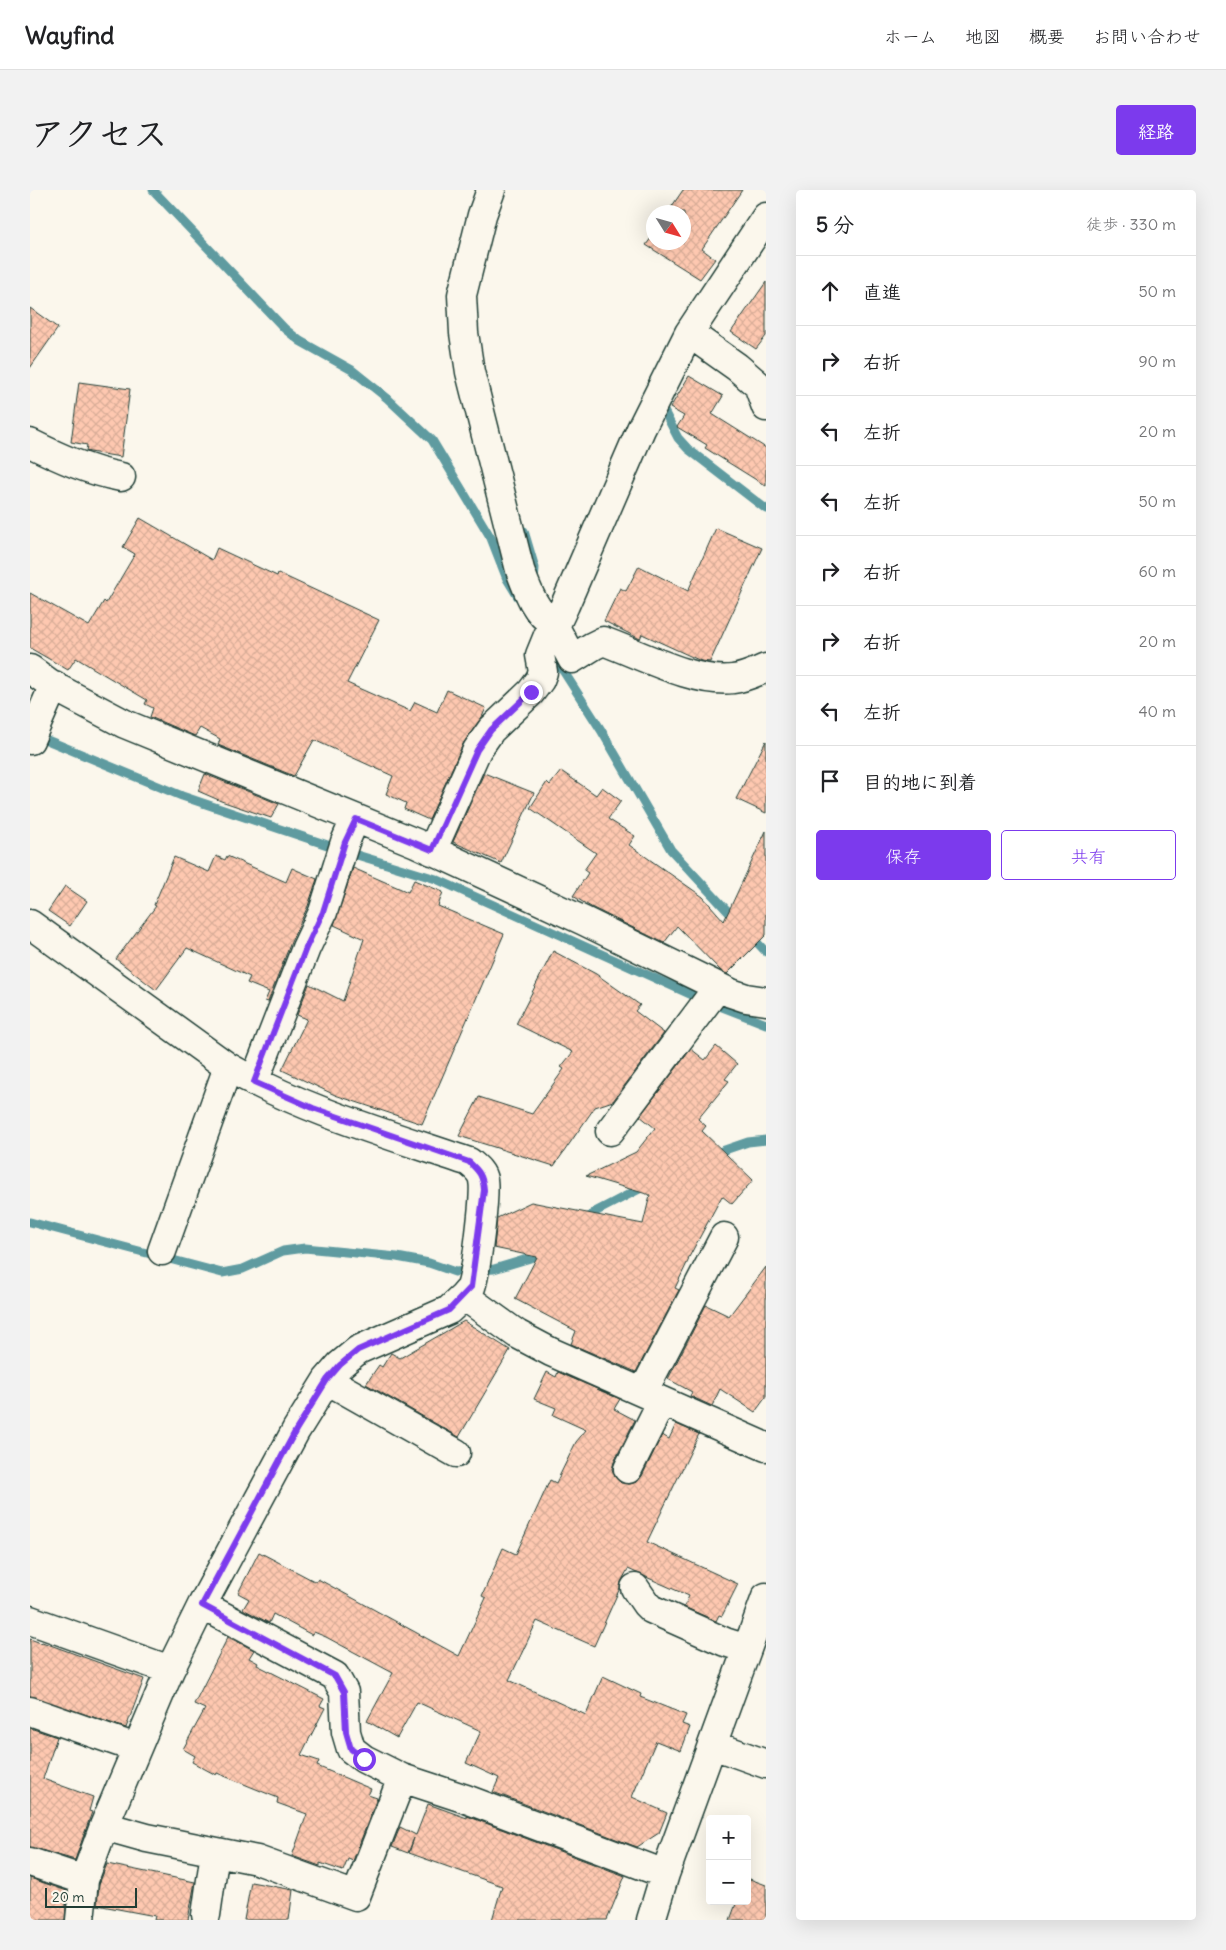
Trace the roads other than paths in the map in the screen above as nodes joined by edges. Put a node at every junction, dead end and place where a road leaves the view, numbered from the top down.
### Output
1 (491, 190) edge
2 (766, 217) edge
3 (689, 333) junction
4 (766, 408) edge
5 (30, 443) edge
6 (122, 477) dead end
7 (553, 623) junction
8 (766, 668) edge
9 (30, 669) edge
10 (54, 685) junction
11 (30, 740) edge
12 (356, 819) junction
13 (432, 850) junction
14 (30, 924) edge
15 (718, 987) junction
16 (766, 1002) edge
17 (228, 1067) junction
18 (254, 1082) junction
19 (610, 1131) dead end
20 (724, 1237) dead end
21 (162, 1251) dead end
22 (464, 1296) junction
23 (327, 1380) junction
24 (652, 1397) junction
25 (766, 1447) edge
26 (456, 1453) dead end
27 (628, 1470) dead end
28 (635, 1588) dead end
29 (766, 1597) edge
30 (202, 1605) junction
31 (30, 1620) edge
32 (747, 1649) junction
33 (170, 1670) junction
34 (30, 1710) edge
35 (712, 1745) junction
36 (136, 1748) junction
37 (766, 1764) edge
38 (402, 1778) junction
39 (104, 1826) junction
40 (215, 1852) junction
41 (30, 1862) edge
42 (665, 1874) junction
43 (84, 1880) junction
44 (206, 1915) dead end
45 (80, 1920) edge
46 (652, 1920) edge

1 - 7 street
2 - 3 street
3 - 4 street
3 - 7 street
5 - 6 street
7 - 8 street
7 - 13 street
9 - 10 street
10 - 11 street
10 - 12 street
12 - 13 street
12 - 18 street
13 - 15 street
14 - 17 street
15 - 16 street
15 - 19 street
17 - 18 street
17 - 21 street
18 - 22 street
20 - 24 street
22 - 23 street
22 - 24 street
23 - 26 street
23 - 30 street
24 - 25 street
24 - 27 street
28 - 32 street
29 - 32 street
30 - 33 street
30 - 38 street
31 - 33 street
32 - 35 street
33 - 36 street
34 - 36 street
35 - 37 street
35 - 42 street
36 - 39 street
38 - 40 street
38 - 42 street
39 - 40 street
39 - 43 street
40 - 44 street
41 - 43 street
42 - 46 street
43 - 45 street

